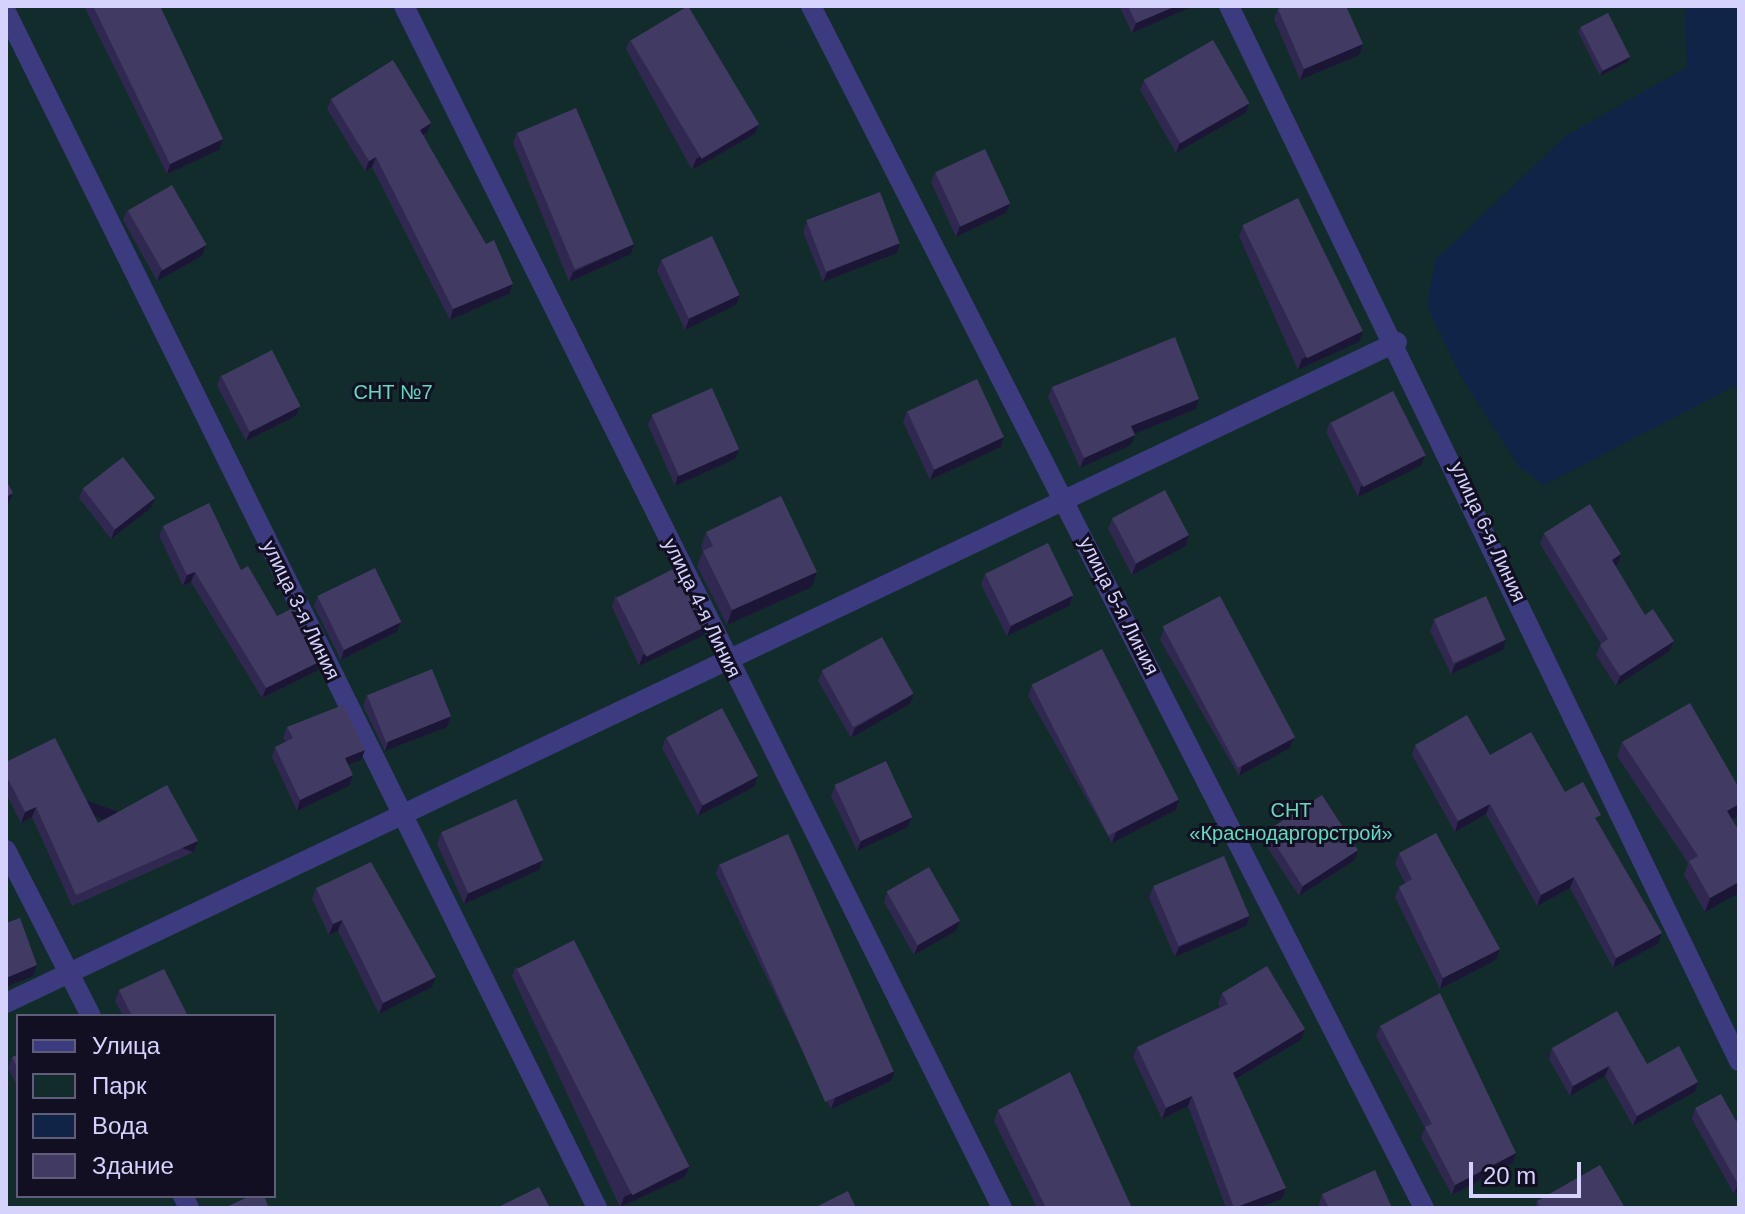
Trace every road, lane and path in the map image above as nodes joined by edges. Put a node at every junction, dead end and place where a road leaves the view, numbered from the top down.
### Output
1 (404, 6) edge
2 (811, 6) edge
3 (1229, 6) edge
4 (6, 12) edge
5 (1397, 342) junction
6 (1066, 502) junction
7 (728, 661) junction
8 (401, 814) junction
9 (6, 850) edge
10 (69, 973) junction
11 (6, 1003) edge
12 (90, 1014) edge
13 (1739, 1061) edge
14 (597, 1208) edge
15 (1002, 1208) edge
16 (1424, 1208) edge

1 - 7 street, улица 4-я Линия
2 - 6 street, улица 5-я Линия
3 - 5 street, улица 6-я Линия
4 - 8 street, улица 3-я Линия
5 - 6 street
5 - 13 street, улица 6-я Линия
6 - 7 street
6 - 16 street, улица 5-я Линия
7 - 8 street
7 - 15 street, улица 4-я Линия
8 - 10 street
8 - 14 street, улица 3-я Линия
9 - 10 street
10 - 11 street
10 - 12 street

